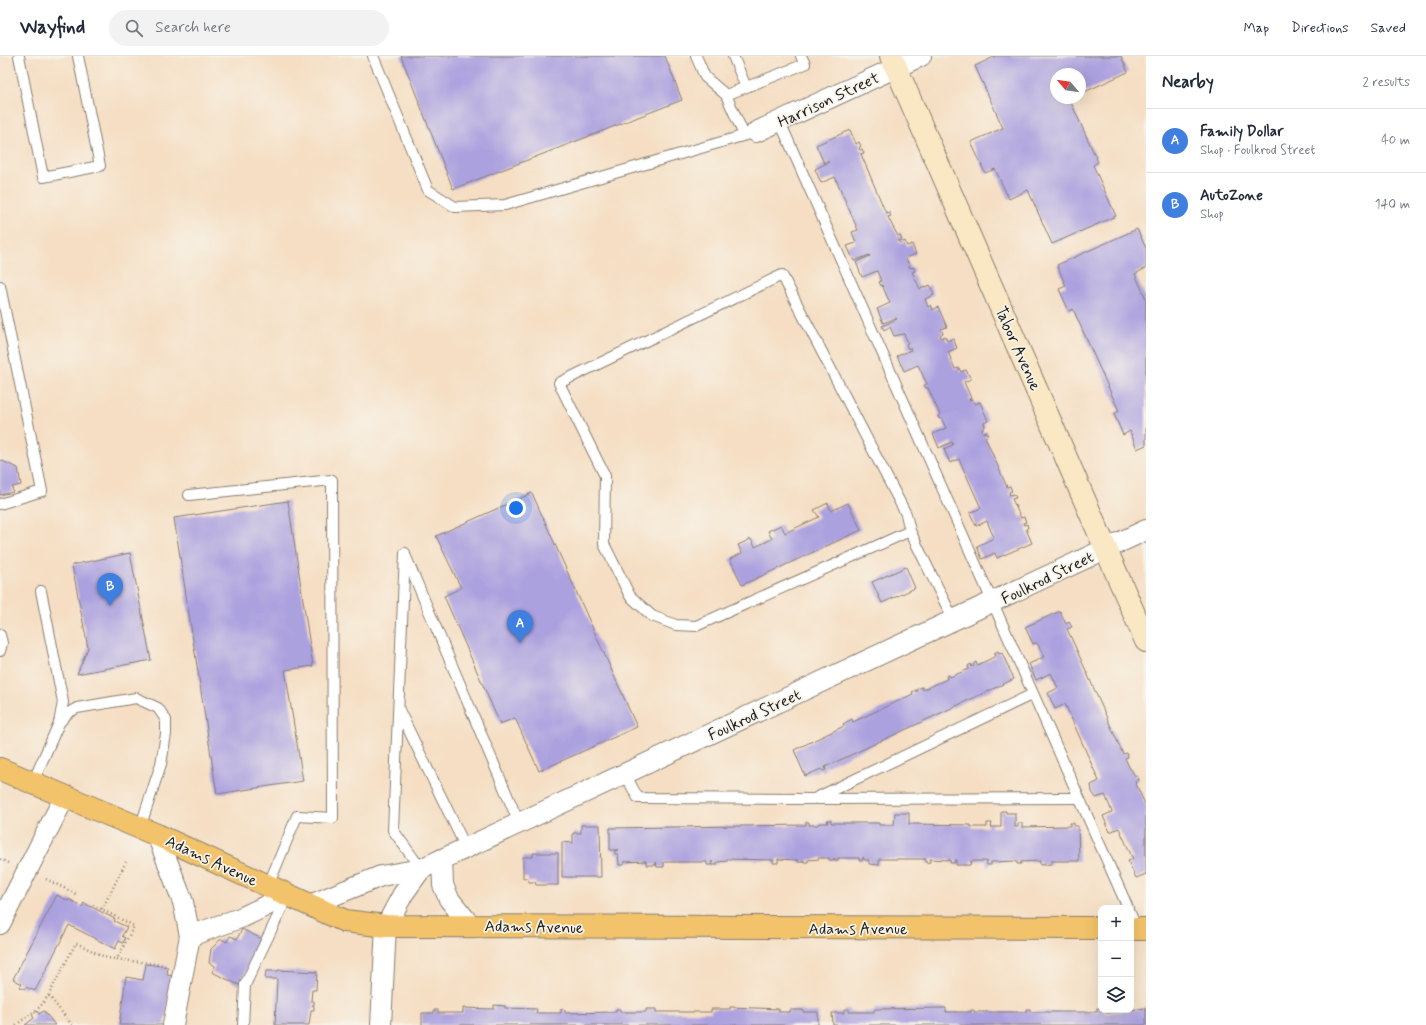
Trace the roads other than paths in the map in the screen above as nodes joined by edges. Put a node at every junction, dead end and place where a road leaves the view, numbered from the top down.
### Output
1 (19, 56) edge
2 (78, 56) edge
3 (373, 56) edge
4 (696, 56) edge
5 (733, 56) edge
6 (801, 56) edge
7 (921, 56) edge
8 (893, 62) edge
9 (746, 87) junction
10 (726, 95) junction
11 (780, 122) junction
12 (750, 133) junction
13 (0, 286) edge
14 (189, 495) dead end
15 (0, 504) edge
16 (1146, 530) edge
17 (910, 531) junction
18 (1106, 548) junction
19 (41, 591) dead end
20 (993, 603) junction
21 (954, 621) junction
22 (0, 635) edge
23 (1146, 641) edge
24 (0, 651) edge
25 (1033, 694) junction
26 (398, 708) junction
27 (59, 723) junction
28 (0, 769) edge
29 (625, 774) junction
30 (33, 782) junction
31 (66, 796) junction
32 (1079, 798) junction
33 (814, 799) junction
34 (519, 823) junction
35 (149, 831) junction
36 (466, 848) junction
37 (442, 860) junction
38 (422, 870) junction
39 (268, 886) junction
40 (288, 895) junction
41 (310, 905) junction
42 (1127, 905) edge
43 (0, 924) edge
44 (386, 926) junction
45 (470, 926) junction
46 (1098, 928) edge
47 (190, 936) junction
48 (173, 1025) edge
49 (244, 1025) edge
50 (382, 1025) edge

1 - 2 lane
3 - 12 lane
4 - 10 lane
5 - 9 lane
6 - 9 lane
7 - 8 street, Harrison Street
8 - 11 street, Harrison Street
8 - 18 street, Tabor Avenue
9 - 10 lane
10 - 12 lane
11 - 12 street, Harrison Street
11 - 20 lane
13 - 15 lane
14 - 39 lane
16 - 18 street, Foulkrod Street
17 - 17 lane
17 - 21 lane
18 - 20 street, Foulkrod Street
18 - 23 street, Tabor Avenue
19 - 27 lane
20 - 21 street, Foulkrod Street
20 - 25 lane
21 - 29 street, Foulkrod Street
22 - 24 lane
25 - 32 lane
25 - 33 lane
26 - 34 lane
26 - 36 lane
26 - 38 lane
27 - 30 lane
27 - 35 lane
28 - 30 highway, Adams Avenue
29 - 33 lane
29 - 34 street, Foulkrod Street
30 - 31 highway, Adams Avenue
31 - 35 highway, Adams Avenue
31 - 43 street
32 - 33 lane
32 - 42 lane
34 - 36 street, Foulkrod Street
35 - 39 highway, Adams Avenue
35 - 47 street
36 - 37 street, Foulkrod Street
37 - 38 street, Foulkrod Street
37 - 45 street
38 - 41 street
38 - 44 street, Foulkrod Street
39 - 40 highway, Adams Avenue
40 - 41 highway, Adams Avenue
40 - 47 street
40 - 49 lane
41 - 44 highway, Adams Avenue
44 - 45 highway, Adams Avenue
44 - 50 street
45 - 46 highway, Adams Avenue
47 - 48 street

